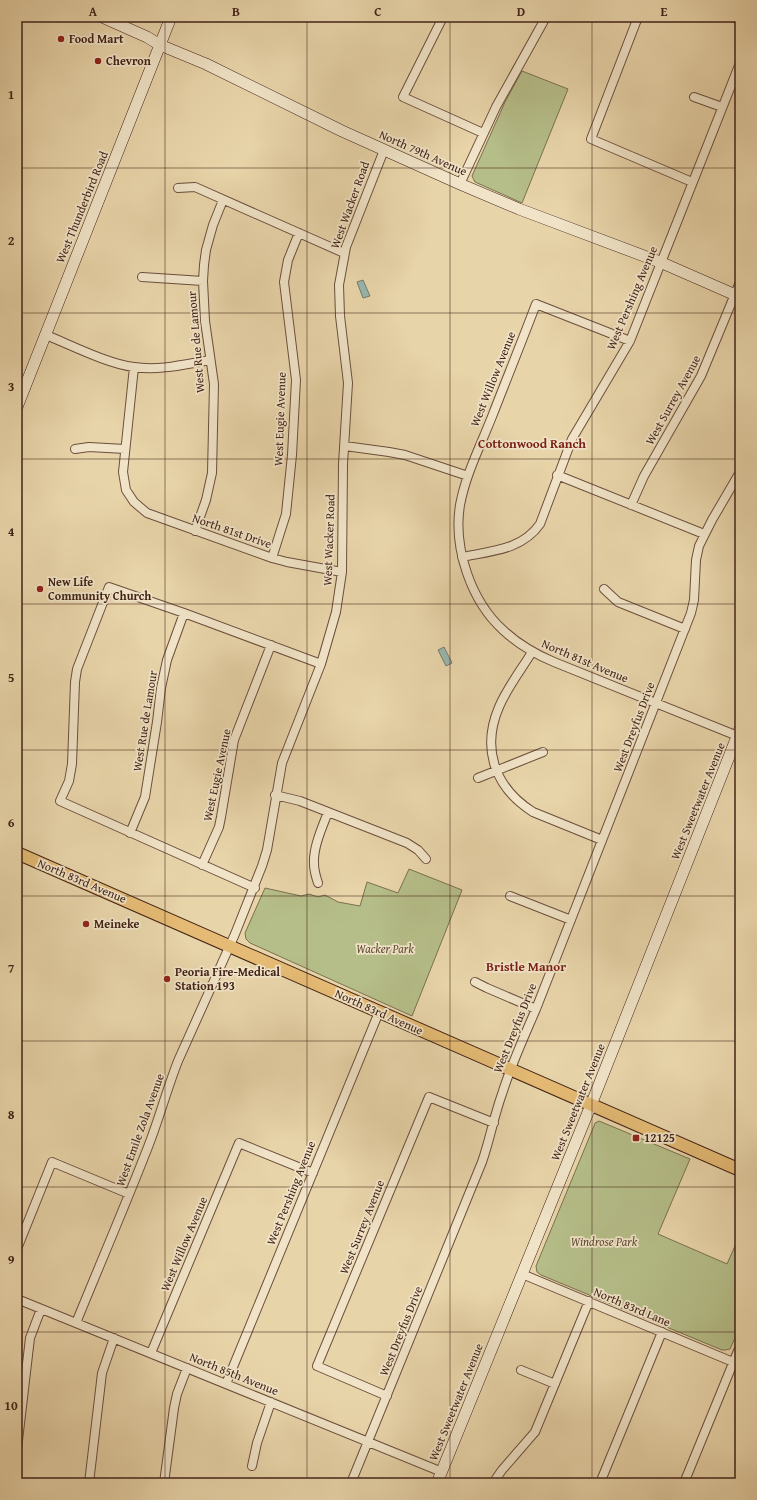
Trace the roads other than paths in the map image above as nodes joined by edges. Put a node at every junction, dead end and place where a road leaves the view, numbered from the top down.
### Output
1 (102, 17) edge
2 (171, 17) edge
3 (443, 17) edge
4 (546, 17) edge
5 (638, 17) edge
6 (732, 17) edge
7 (740, 20) edge
8 (160, 45) junction
9 (740, 63) edge
10 (694, 97) dead end
11 (722, 107) junction
12 (483, 133) junction
13 (384, 150) junction
14 (692, 182) junction
15 (460, 184) junction
16 (178, 188) dead end
17 (223, 200) junction
18 (299, 233) junction
19 (344, 253) junction
20 (660, 262) junction
21 (142, 277) dead end
22 (203, 281) junction
23 (740, 282) edge
24 (737, 296) edge
25 (46, 335) junction
26 (630, 341) junction
27 (210, 360) junction
28 (134, 367) junction
29 (17, 407) edge
30 (345, 446) junction
31 (75, 449) dead end
32 (125, 449) junction
33 (740, 472) edge
34 (557, 475) junction
35 (468, 476) junction
36 (631, 505) junction
37 (195, 531) junction
38 (704, 534) junction
39 (462, 557) junction
40 (272, 558) junction
41 (342, 572) junction
42 (604, 589) dead end
43 (184, 613) junction
44 (685, 629) junction
45 (271, 645) junction
46 (532, 652) junction
47 (321, 664) junction
48 (656, 703) junction
49 (739, 734) edge
50 (543, 752) dead end
51 (496, 771) junction
52 (478, 778) dead end
53 (275, 795) junction
54 (328, 812) junction
55 (130, 833) junction
56 (602, 840) junction
57 (17, 853) edge
58 (426, 859) dead end
59 (202, 865) junction
60 (318, 883) dead end
61 (255, 888) junction
62 (510, 896) dead end
63 (570, 920) junction
64 (230, 946) junction
65 (475, 982) dead end
66 (536, 1009) junction
67 (379, 1012) junction
68 (510, 1070) junction
69 (592, 1105) junction
70 (494, 1123) junction
71 (740, 1170) edge
72 (312, 1172) junction
73 (129, 1194) junction
74 (17, 1249) edge
75 (522, 1274) junction
76 (17, 1299) edge
77 (589, 1302) junction
78 (41, 1309) junction
79 (76, 1323) junction
80 (662, 1332) junction
81 (114, 1338) junction
82 (740, 1346) edge
83 (151, 1353) junction
84 (733, 1362) junction
85 (188, 1368) junction
86 (521, 1370) dead end
87 (226, 1384) junction
88 (555, 1384) junction
89 (387, 1396) junction
90 (271, 1402) junction
91 (368, 1442) junction
92 (17, 1449) edge
93 (252, 1466) dead end
94 (442, 1472) junction
95 (89, 1483) edge
96 (164, 1483) edge
97 (351, 1483) edge
98 (437, 1483) edge
99 (493, 1483) edge
100 (600, 1483) edge
101 (684, 1483) edge

1 - 8 street, North 79th Avenue
2 - 8 street, West Thunderbird Road
3 - 12 street
4 - 12 street
5 - 14 street
6 - 7 street
8 - 13 street, North 79th Avenue
8 - 25 street, West Thunderbird Road
9 - 11 street, West Pershing Avenue
10 - 11 street
11 - 14 street, West Pershing Avenue
12 - 15 street
13 - 15 street, North 79th Avenue
13 - 19 street, West Wacker Road
14 - 20 street, West Pershing Avenue
15 - 20 street, North 79th Avenue
16 - 17 street
17 - 18 street
17 - 22 street, West Rue de Lamour
18 - 19 street
18 - 40 street, West Eugie Avenue
19 - 30 street, West Wacker Road
20 - 24 street, North 79th Avenue
20 - 26 street, West Pershing Avenue
21 - 22 street
22 - 27 street, West Rue de Lamour
23 - 24 street, West Surrey Avenue
24 - 36 street, West Surrey Avenue
25 - 28 street
25 - 29 street, West Thunderbird Road
26 - 34 street, West Pershing Avenue
26 - 35 street, West Willow Avenue
27 - 28 street
27 - 37 street, West Rue de Lamour
28 - 32 street
30 - 35 street
30 - 41 street, West Wacker Road
31 - 32 street
32 - 37 street, North 81st Drive
33 - 38 street, West Dreyfus Drive
34 - 36 street
34 - 39 street, West Pershing Avenue
35 - 39 street, West Willow Avenue
36 - 38 street
37 - 40 street, North 81st Drive
38 - 44 street, West Dreyfus Drive
39 - 46 street, North 81st Avenue
40 - 41 street, North 81st Drive
41 - 47 street, West Wacker Road
42 - 44 street
43 - 45 street
43 - 55 street, West Rue de Lamour
43 - 55 street
44 - 48 street, West Dreyfus Drive
45 - 47 street
45 - 59 street, West Eugie Avenue
46 - 48 street, North 81st Avenue
46 - 51 street
47 - 53 street, West Wacker Road
48 - 49 street, North 81st Avenue
48 - 56 street, West Dreyfus Drive
49 - 69 street, West Sweetwater Avenue
50 - 51 street
51 - 52 street
51 - 56 street
53 - 54 street
53 - 61 street, West Wacker Road
54 - 58 street
54 - 60 street
55 - 59 street
56 - 63 street, West Dreyfus Drive
57 - 64 main road, North 83rd Avenue
59 - 61 street
61 - 64 street, West Wacker Road
62 - 63 street
63 - 66 street, West Dreyfus Drive
64 - 67 main road, North 83rd Avenue
64 - 73 street, West Emile Zola Avenue
65 - 66 street
66 - 68 street, West Dreyfus Drive
67 - 68 main road, North 83rd Avenue
67 - 72 street, West Pershing Avenue
68 - 69 main road, North 83rd Avenue
68 - 70 street, West Dreyfus Drive
69 - 71 main road, North 83rd Avenue
69 - 75 street, West Sweetwater Avenue
70 - 89 street, West Dreyfus Drive
70 - 89 street, West Surrey Avenue
72 - 83 street, West Willow Avenue
72 - 87 street, West Pershing Avenue
73 - 74 street
73 - 79 street, West Emile Zola Avenue
75 - 77 street, North 83rd Lane
75 - 94 street, West Sweetwater Avenue
76 - 78 street, North 85th Avenue
77 - 80 street, North 83rd Lane
77 - 88 street
78 - 79 street, North 85th Avenue
78 - 92 street
79 - 81 street, North 85th Avenue
80 - 84 street, North 83rd Lane
80 - 100 street
81 - 83 street, North 85th Avenue
81 - 95 street
82 - 84 street
83 - 85 street, North 85th Avenue
84 - 101 street
85 - 87 street, North 85th Avenue
85 - 96 street
86 - 88 street
87 - 90 street, North 85th Avenue
88 - 99 street
89 - 91 street, West Dreyfus Drive
90 - 91 street, North 85th Avenue
90 - 93 street
91 - 94 street, North 85th Avenue
91 - 97 street, West Dreyfus Drive
94 - 98 street, West Sweetwater Avenue

